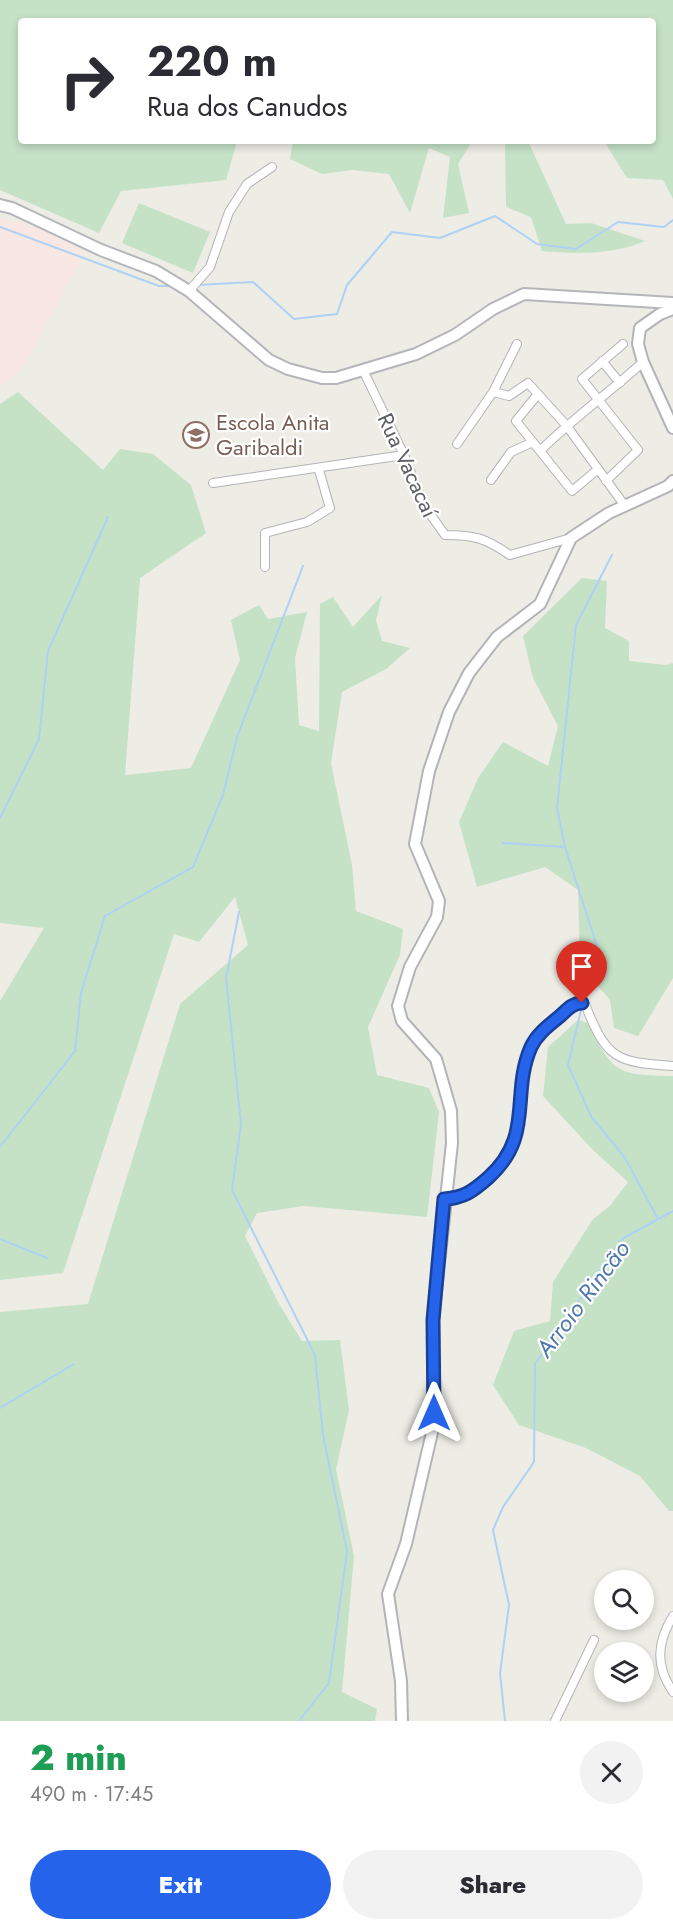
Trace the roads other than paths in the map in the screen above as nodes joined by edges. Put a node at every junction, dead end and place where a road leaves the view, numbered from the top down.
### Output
1 (272, 167) dead end
2 (0, 205) edge
3 (183, 287) junction
4 (673, 303) edge
5 (673, 309) edge
6 (517, 344) dead end
7 (623, 344) dead end
8 (603, 361) junction
9 (644, 362) junction
10 (363, 370) junction
11 (620, 383) junction
12 (493, 392) junction
13 (538, 394) junction
14 (599, 402) junction
15 (566, 425) junction
16 (673, 428) edge
17 (532, 442) junction
18 (457, 444) dead end
19 (540, 452) junction
20 (404, 455) junction
21 (319, 470) junction
22 (597, 470) junction
23 (491, 480) dead end
24 (606, 481) junction
25 (673, 481) edge
26 (213, 483) dead end
27 (625, 506) junction
28 (571, 538) junction
29 (265, 567) dead end
30 (673, 1066) edge
31 (444, 1199) junction
32 (673, 1616) edge
33 (594, 1640) dead end
34 (673, 1692) edge
35 (402, 1721) edge
36 (555, 1721) edge

1 - 3 street
2 - 3 street
3 - 10 street
4 - 10 street
5 - 9 street
6 - 12 street
7 - 8 street
8 - 11 street
8 - 14 street
9 - 11 street
9 - 16 street
10 - 20 street, Rua Vacacaí
11 - 14 street
12 - 13 street
12 - 18 street
13 - 15 street
13 - 17 street
14 - 15 street
14 - 24 street
15 - 19 street
15 - 22 street
17 - 19 street
17 - 23 street
19 - 22 street
20 - 21 street
20 - 28 street, Rua Vacacaí
21 - 26 street
21 - 29 street
22 - 24 street
24 - 27 street
25 - 27 street
27 - 28 street
28 - 31 street
30 - 31 street
31 - 35 street
32 - 34 street
33 - 36 street

